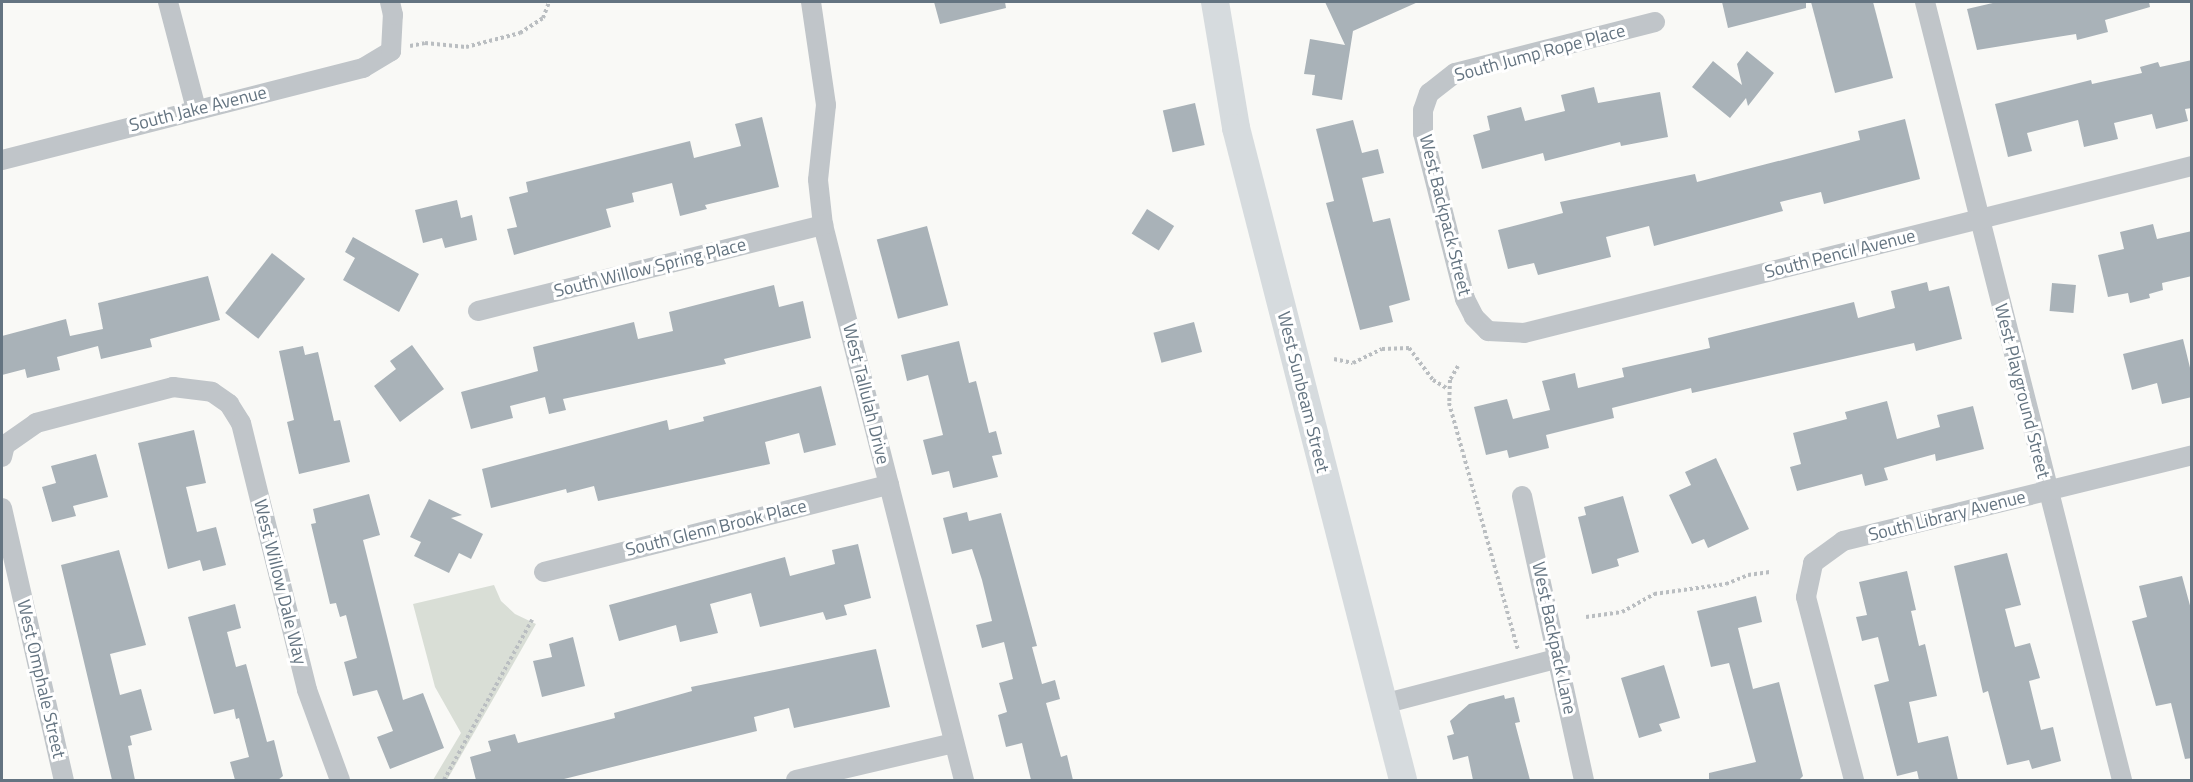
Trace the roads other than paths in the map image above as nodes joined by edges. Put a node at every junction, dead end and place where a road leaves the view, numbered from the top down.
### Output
1 (168, 2) edge
2 (390, 2) edge
3 (812, 2) edge
4 (1215, 2) edge
5 (1924, 2) edge
6 (1655, 22) dead end
7 (1429, 93) joint
8 (196, 109) junction
9 (2, 160) edge
10 (2192, 166) edge
11 (1978, 220) junction
12 (823, 225) junction
13 (478, 311) dead end
14 (1488, 331) joint
15 (3, 451) edge
16 (2192, 455) edge
17 (889, 485) junction
18 (2048, 490) junction
19 (1522, 496) dead end
20 (2, 508) edge
21 (544, 572) dead end
22 (1560, 658) junction
23 (1383, 704) junction
24 (954, 743) junction
25 (64, 780) edge
26 (340, 780) edge
27 (796, 780) edge
28 (964, 780) edge
29 (1403, 780) edge
30 (1584, 780) edge
31 (1854, 780) edge
32 (2122, 780) edge

1 - 8 street
2 - 8 street, South Jake Avenue
3 - 12 street, West Tallulah Drive
4 - 23 street, West Sunbeam Street
5 - 11 street, West Playground Street
6 - 7 street, South Jump Rope Place
7 - 14 street, West Backpack Street
8 - 9 street, South Jake Avenue
10 - 11 street, South Pencil Avenue
11 - 14 street, South Pencil Avenue
11 - 18 street, West Playground Street
12 - 13 street, South Willow Spring Place
12 - 17 street, West Tallulah Drive
15 - 26 street, West Willow Dale Way
16 - 18 street, South Library Avenue
17 - 21 street, South Glenn Brook Place
17 - 24 street, West Tallulah Drive
18 - 31 street, South Library Avenue
18 - 32 street, West Playground Street
19 - 22 street, West Backpack Lane
20 - 25 street, West Omphale Street
22 - 23 street
22 - 30 street, West Backpack Lane
23 - 29 street, West Sunbeam Street
24 - 27 street
24 - 28 street, West Tallulah Drive

